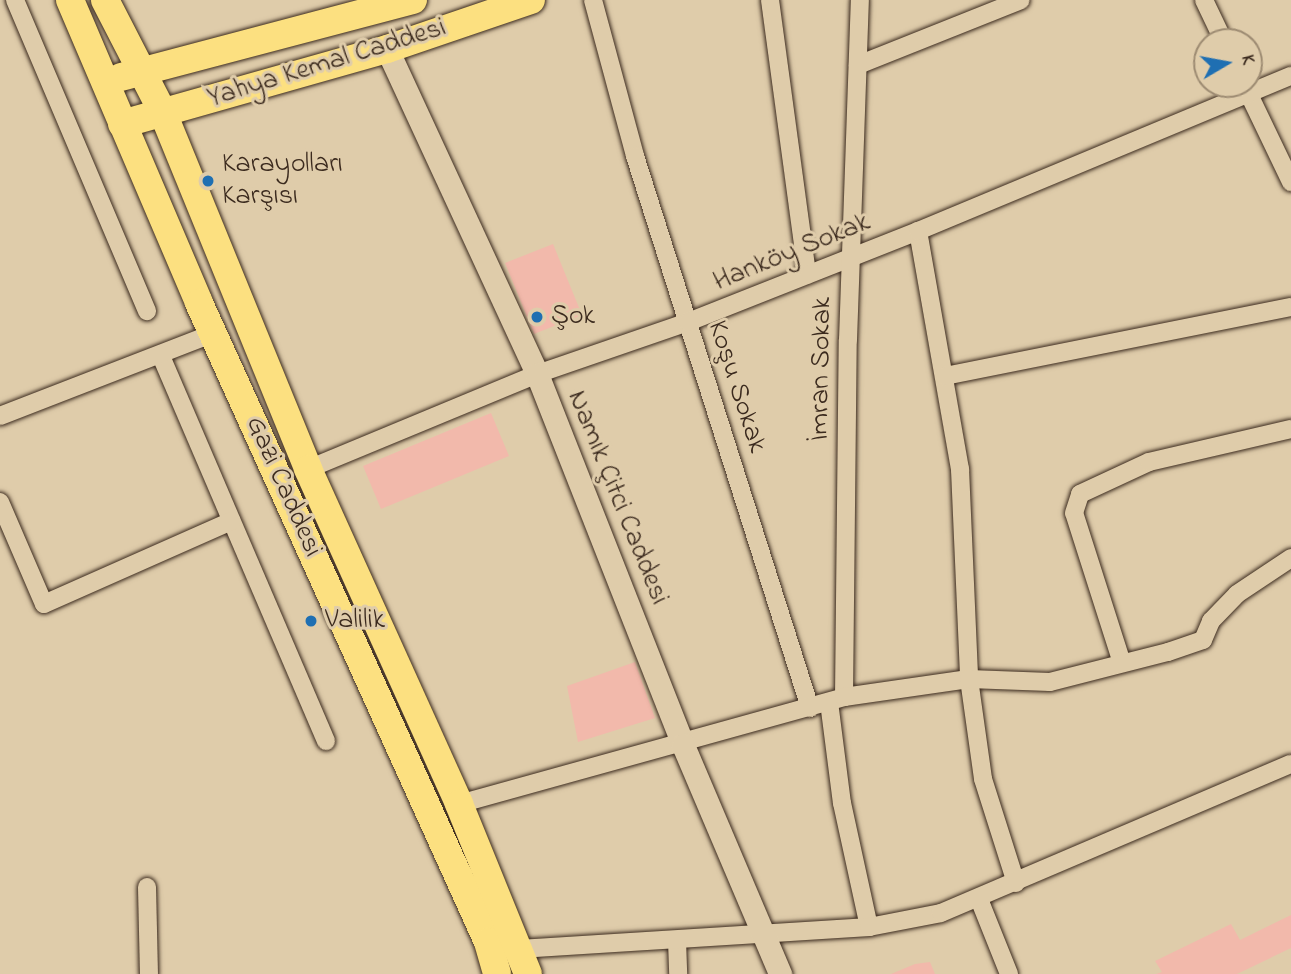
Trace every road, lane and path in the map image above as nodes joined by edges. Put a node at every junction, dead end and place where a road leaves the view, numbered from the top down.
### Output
1 (15, 0) edge
2 (70, 0) edge
3 (105, 0) edge
4 (413, 0) edge
5 (531, 0) edge
6 (593, 0) edge
7 (770, 0) edge
8 (860, 0) edge
9 (1021, 0) edge
10 (1204, 0) edge
11 (1217, 28) edge
12 (387, 49) junction
13 (858, 65) junction
14 (139, 72) junction
15 (1291, 76) edge
16 (104, 81) junction
17 (1263, 84) edge
18 (1225, 98) edge
19 (1250, 98) edge
20 (163, 113) junction
21 (122, 124) junction
22 (1291, 182) edge
23 (918, 231) junction
24 (850, 257) junction
25 (807, 275) junction
26 (1291, 307) edge
27 (147, 311) dead end
28 (688, 322) junction
29 (214, 333) junction
30 (161, 356) junction
31 (537, 374) junction
32 (945, 376) junction
33 (0, 416) edge
34 (1291, 429) edge
35 (308, 469) junction
36 (0, 502) edge
37 (231, 521) junction
38 (1291, 558) edge
39 (1122, 663) junction
40 (970, 679) junction
41 (837, 699) junction
42 (810, 708) junction
43 (326, 741) dead end
44 (683, 744) junction
45 (1291, 764) edge
46 (459, 804) junction
47 (1016, 883) junction
48 (147, 887) dead end
49 (979, 899) junction
50 (869, 927) junction
51 (763, 934) junction
52 (677, 940) junction
53 (524, 961) edge
54 (149, 974) edge
55 (497, 974) edge
56 (678, 974) edge
57 (780, 974) edge
58 (1009, 974) edge

1 - 27 street
2 - 16 main road, Gazi Caddesi
3 - 14 main road, Gazi Caddesi
4 - 14 main road, Yahya Kemal Caddesi
5 - 12 main road, Yahya Kemal Caddesi
6 - 28 street, Koşu Sokak
7 - 25 street
8 - 13 street, İmran Sokak
9 - 13 street
10 - 11 street
12 - 20 main road, Yahya Kemal Caddesi
12 - 31 street, Namık Çitci Caddesi
13 - 24 street, İmran Sokak
14 - 16 main road, Yahya Kemal Caddesi
14 - 20 main road, Gazi Caddesi
15 - 17 street, Hanköy Sokak
16 - 21 main road, Gazi Caddesi
18 - 23 street, Hanköy Sokak
19 - 22 street
20 - 21 main road, Yahya Kemal Caddesi
20 - 35 main road, Gazi Caddesi
21 - 29 main road, Gazi Caddesi
23 - 24 street, Hanköy Sokak
23 - 32 street
24 - 25 street, Hanköy Sokak
24 - 41 street, İmran Sokak
25 - 28 street, Hanköy Sokak
26 - 32 street
28 - 31 street, Hanköy Sokak
28 - 42 street, Koşu Sokak
29 - 30 street
29 - 55 main road, Gazi Caddesi
30 - 33 street
30 - 37 street
31 - 35 street, Hanköy Sokak
31 - 44 street, Namık Çitci Caddesi
32 - 40 street
34 - 39 street
35 - 46 main road, Gazi Caddesi
36 - 37 street
37 - 43 street
38 - 39 street
39 - 40 street
40 - 41 street
40 - 47 street
41 - 42 street
41 - 50 street, İmran Sokak
42 - 44 street
44 - 46 street
44 - 51 street, Namık Çitci Caddesi
45 - 47 street
46 - 53 main road, Gazi Caddesi
47 - 49 street
48 - 54 street
49 - 50 street
49 - 58 street
50 - 51 street
51 - 52 street
51 - 57 street, Namık Çitci Caddesi
52 - 53 street
52 - 56 street

